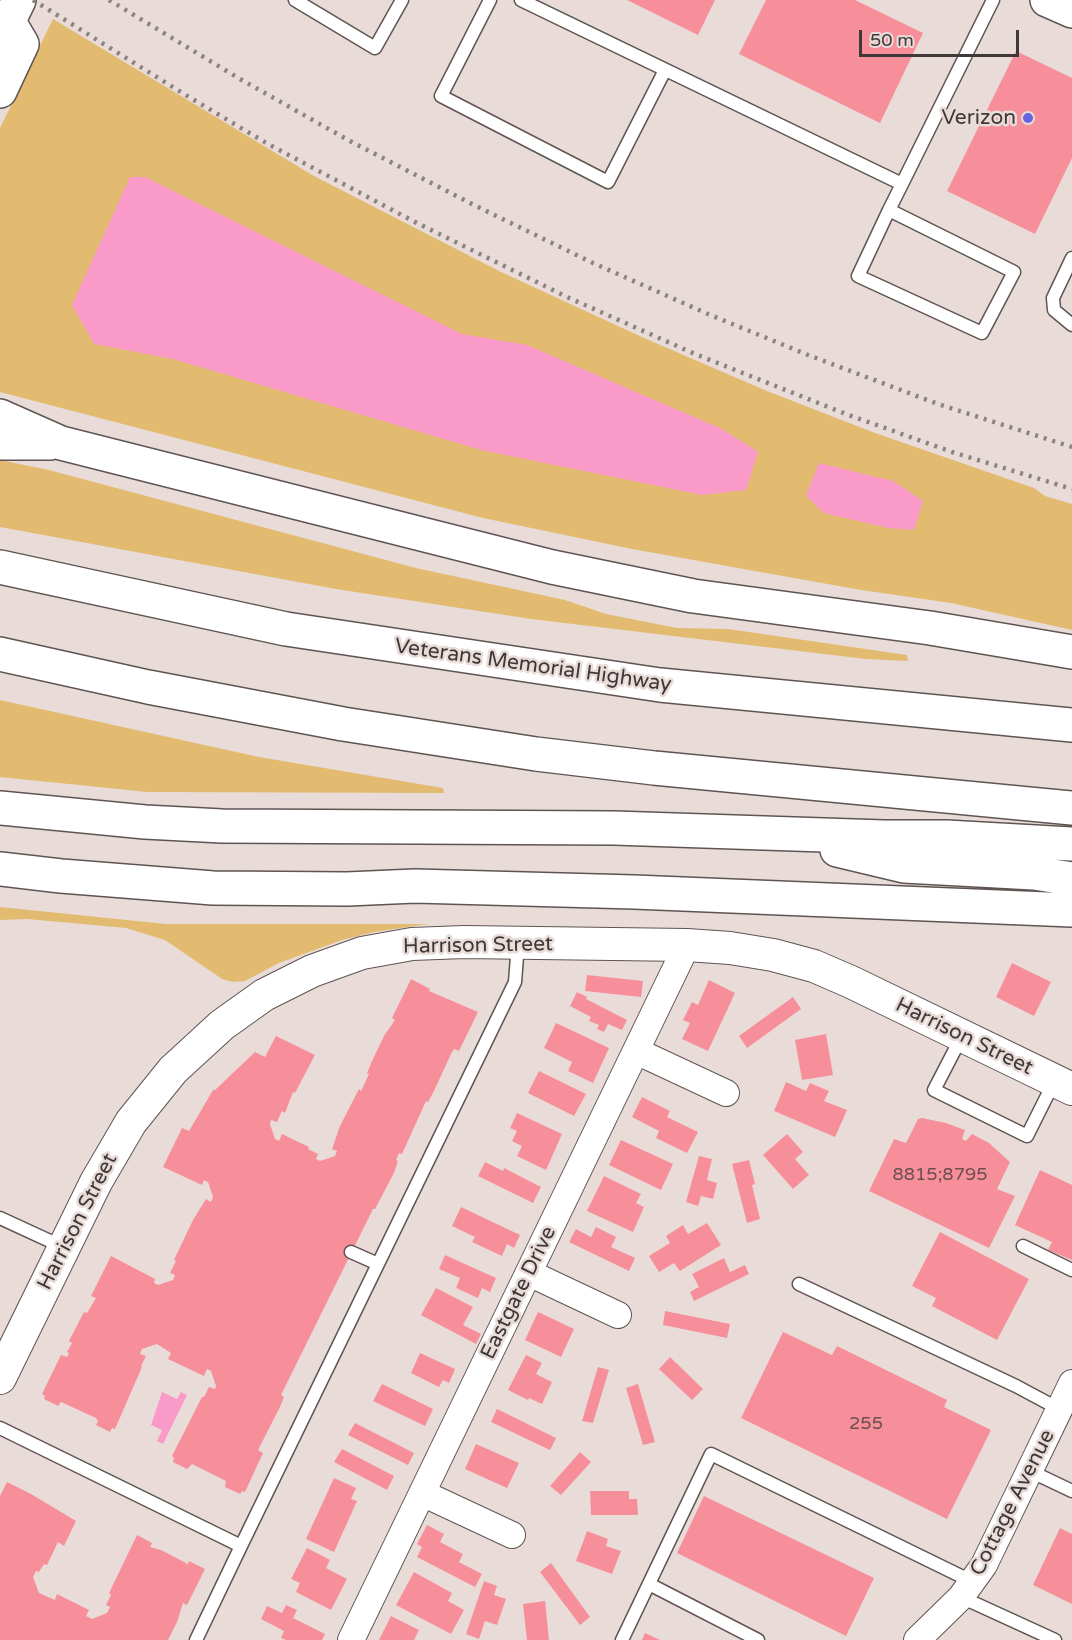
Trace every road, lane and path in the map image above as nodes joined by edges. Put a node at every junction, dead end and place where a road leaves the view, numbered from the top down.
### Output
1 (296, 0) edge
2 (402, 0) edge
3 (490, 0) edge
4 (521, 0) edge
5 (993, 0) edge
6 (1047, 0) edge
7 (1072, 11) edge
8 (9, 20) edge
9 (665, 70) junction
10 (0, 90) edge
11 (902, 184) junction
12 (889, 210) junction
13 (1072, 258) edge
14 (1072, 325) edge
15 (0, 416) edge
16 (0, 443) edge
17 (61, 443) junction
18 (0, 567) edge
19 (1072, 652) edge
20 (0, 654) edge
21 (1072, 725) edge
22 (0, 808) edge
23 (1072, 808) edge
24 (759, 832) junction
25 (1072, 844) edge
26 (0, 869) edge
27 (1072, 879) edge
28 (1072, 910) edge
29 (518, 943) junction
30 (687, 945) junction
31 (962, 1036) junction
32 (636, 1051) junction
33 (1064, 1085) edge
34 (726, 1093) dead end
35 (0, 1218) edge
36 (1023, 1246) dead end
37 (64, 1247) junction
38 (351, 1252) dead end
39 (378, 1264) junction
40 (1072, 1270) edge
41 (528, 1273) junction
42 (799, 1284) dead end
43 (618, 1315) dead end
44 (0, 1378) edge
45 (1072, 1383) edge
46 (1059, 1409) junction
47 (0, 1428) edge
48 (1030, 1471) junction
49 (1072, 1491) edge
50 (422, 1493) junction
51 (512, 1535) dead end
52 (241, 1546) junction
53 (649, 1584) junction
54 (967, 1590) junction
55 (919, 1639) edge
56 (196, 1640) edge
57 (351, 1640) edge
58 (622, 1640) edge
59 (758, 1640) edge
60 (1055, 1640) edge

1 - 2 lane
3 - 9 lane
4 - 9 lane
5 - 11 lane
6 - 7 main road
8 - 10 main road
9 - 11 lane
11 - 12 lane
12 - 12 lane
13 - 14 lane
15 - 17 main road
16 - 17 main road
17 - 19 main road
18 - 21 main road, Veterans Memorial Highway
20 - 23 main road
22 - 24 main road
24 - 25 main road
24 - 27 main road
26 - 28 main road
29 - 30 street, Harrison Street
29 - 37 street, Harrison Street
29 - 39 lane
30 - 31 street, Harrison Street
30 - 32 street, Eastgate Drive
31 - 33 street, Harrison Street
31 - 33 lane
32 - 34 street
32 - 41 street, Eastgate Drive
35 - 37 lane
36 - 40 lane
37 - 44 street, Harrison Street
38 - 39 lane
39 - 52 lane
41 - 43 street
41 - 50 street, Eastgate Drive
42 - 46 lane
45 - 46 street, Cottage Avenue
46 - 48 street, Cottage Avenue
47 - 52 lane
48 - 49 lane
48 - 54 street, Cottage Avenue
50 - 51 street
50 - 57 street, Eastgate Drive
52 - 56 lane
53 - 54 lane
53 - 58 lane
53 - 59 lane
54 - 55 street, Cottage Avenue
54 - 60 lane

